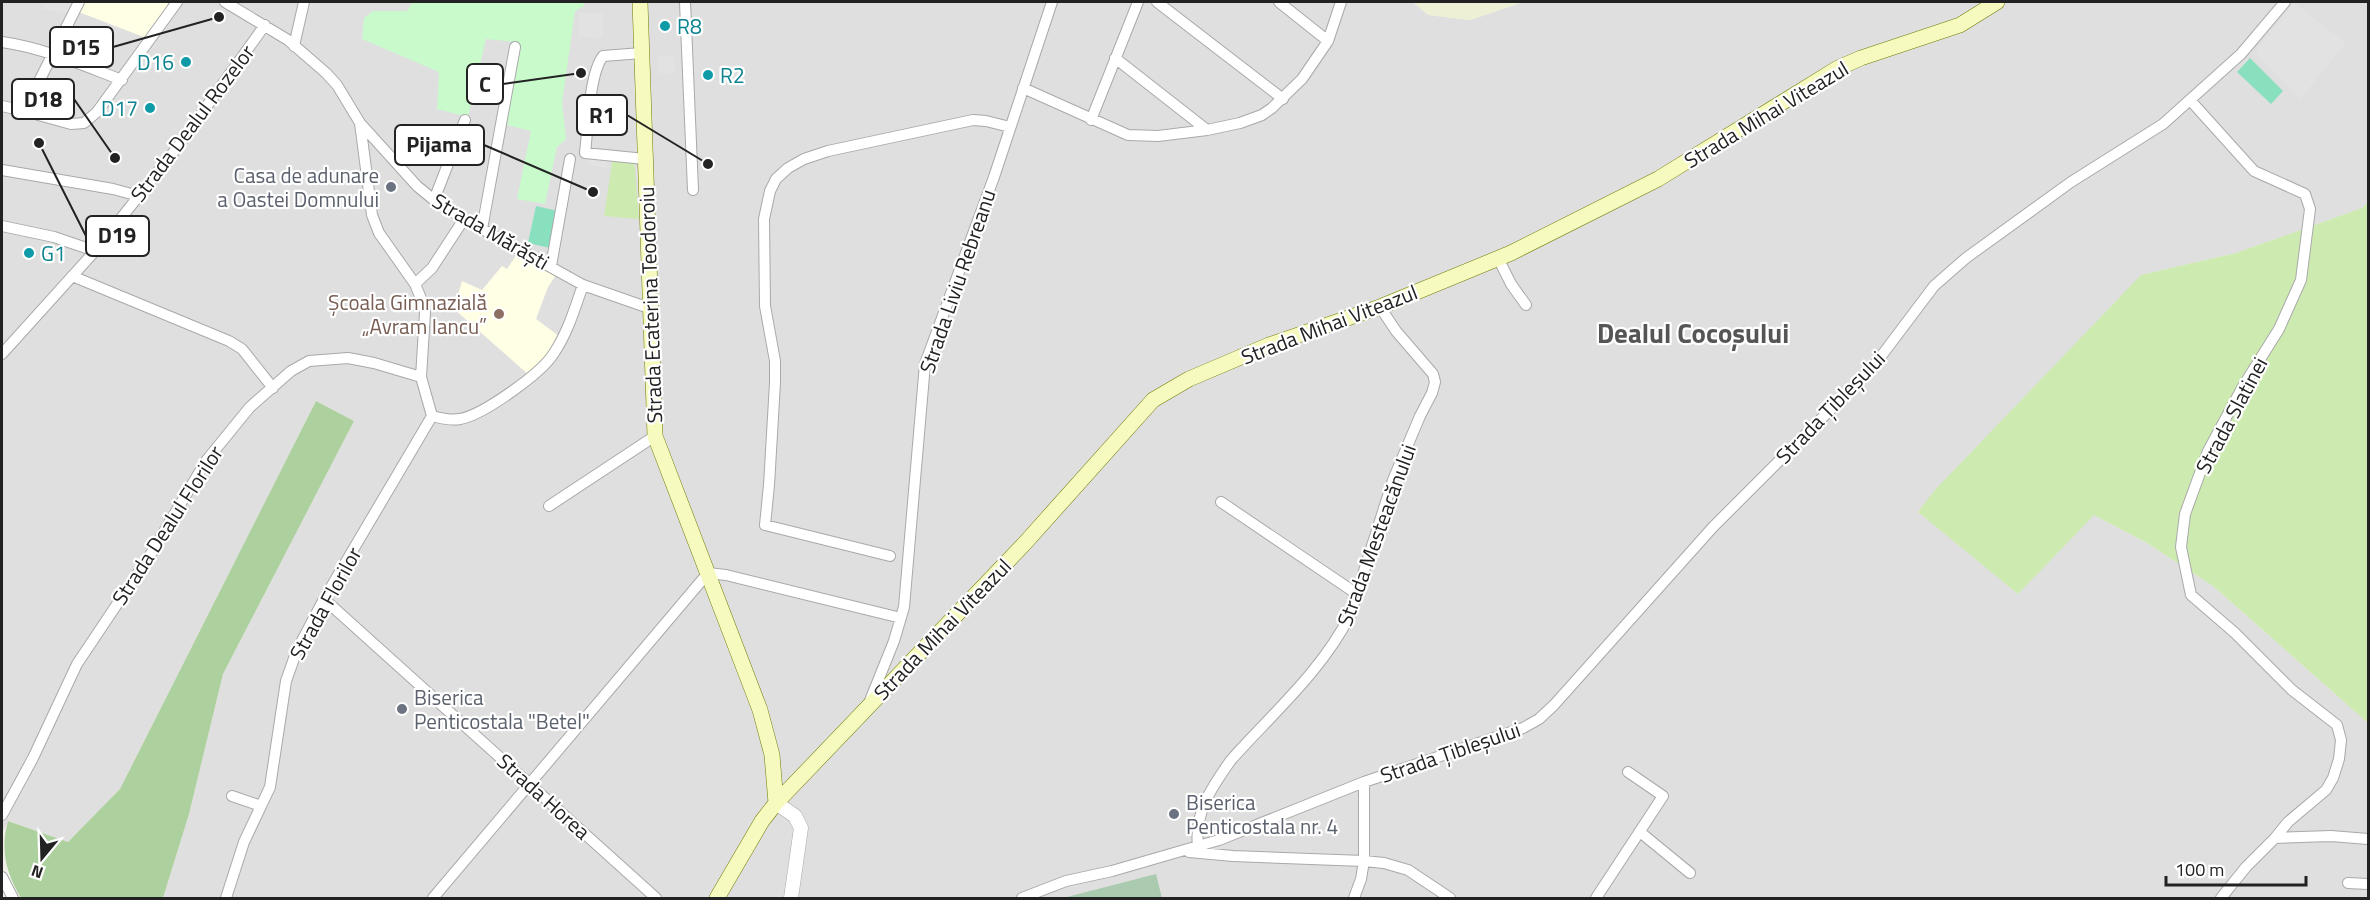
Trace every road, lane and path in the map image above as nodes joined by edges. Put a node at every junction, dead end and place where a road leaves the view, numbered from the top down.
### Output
1 (80, 2) edge
2 (177, 2) edge
3 (225, 2) edge
4 (304, 2) edge
5 (640, 2) edge
6 (685, 2) edge
7 (1052, 2) edge
8 (1138, 2) edge
9 (1157, 2) edge
10 (1279, 2) edge
11 (1341, 2) edge
12 (1997, 2) edge
13 (2285, 2) edge
14 (265, 25) junction
15 (1328, 41) junction
16 (2, 42) edge
17 (294, 45) junction
18 (515, 47) dead end
19 (52, 53) junction
20 (642, 53) junction
21 (1115, 58) junction
22 (122, 80) junction
23 (1023, 88) junction
24 (1283, 99) junction
25 (2190, 100) junction
26 (2, 106) edge
27 (24, 111) junction
28 (465, 120) dead end
29 (1091, 120) junction
30 (360, 123) junction
31 (1010, 127) junction
32 (1207, 130) junction
33 (570, 159) dead end
34 (645, 159) junction
35 (2, 170) edge
36 (693, 190) dead end
37 (139, 196) junction
38 (434, 200) junction
39 (464, 219) junction
40 (2, 226) edge
41 (482, 229) junction
42 (95, 251) junction
43 (1498, 258) junction
44 (551, 266) junction
45 (72, 276) junction
46 (415, 284) junction
47 (583, 285) junction
48 (1527, 305) dead end
49 (1380, 307) junction
50 (650, 308) junction
51 (2, 351) edge
52 (421, 377) junction
53 (273, 388) junction
54 (432, 416) junction
55 (655, 436) junction
56 (1221, 502) dead end
57 (549, 506) dead end
58 (890, 556) dead end
59 (708, 573) junction
60 (1357, 594) junction
61 (324, 599) junction
62 (901, 618) junction
63 (868, 706) junction
64 (1628, 772) dead end
65 (1364, 782) junction
66 (529, 783) junction
67 (232, 796) dead end
68 (776, 802) junction
69 (261, 806) junction
70 (2, 815) edge
71 (1640, 832) junction
72 (2275, 838) junction
73 (2368, 839) edge
74 (1198, 847) junction
75 (1183, 851) junction
76 (1364, 861) junction
77 (1690, 873) dead end
78 (2, 877) edge
79 (2348, 883) dead end
80 (2368, 884) edge
81 (13, 898) edge
82 (226, 898) edge
83 (433, 898) edge
84 (656, 898) edge
85 (717, 898) edge
86 (791, 898) edge
87 (1023, 898) edge
88 (1354, 898) edge
89 (1450, 898) edge
90 (1596, 898) edge
91 (2221, 898) edge

1 - 19 street
2 - 22 street
3 - 14 street, Strada Mărăști
4 - 17 street
5 - 20 main road, Strada Ecaterina Teodoroiu
6 - 36 street
7 - 23 street, Strada Liviu Rebreanu
8 - 21 street
9 - 24 street
10 - 15 street
11 - 15 street
12 - 43 main road, Strada Mihai Viteazul
13 - 25 street, Strada Țibleșului
14 - 17 street, Strada Mărăști
14 - 37 street, Strada Dealul Rozelor
15 - 24 street
16 - 19 street
17 - 30 street, Strada Mărăști
18 - 41 street
19 - 22 street
19 - 27 street
20 - 34 main road, Strada Ecaterina Teodoroiu
20 - 34 street
21 - 29 street
21 - 32 street
22 - 27 street
23 - 29 street
23 - 31 street, Strada Liviu Rebreanu
24 - 32 street
25 - 65 street, Strada Țibleșului
25 - 72 street, Strada Slatinei
26 - 27 street
28 - 38 street
29 - 32 street
30 - 38 street, Strada Mărăști
30 - 46 street
31 - 58 street
31 - 62 street, Strada Liviu Rebreanu
33 - 44 street
34 - 50 main road, Strada Ecaterina Teodoroiu
35 - 37 street
37 - 42 street, Strada Dealul Rozelor
38 - 39 street, Strada Mărăști
39 - 41 street, Strada Mărăști
39 - 46 street
40 - 42 street
41 - 44 street, Strada Mărăști
42 - 45 street, Strada Dealul Rozelor
43 - 48 street
43 - 49 main road, Strada Mihai Viteazul
44 - 47 street, Strada Mărăști
45 - 51 street, Strada Dealul Rozelor
45 - 53 street
46 - 52 street
47 - 50 street, Strada Mărăști
47 - 54 street
49 - 60 street, Strada Mesteacănului
49 - 63 main road, Strada Mihai Viteazul
50 - 55 main road, Strada Ecaterina Teodoroiu
52 - 53 street, Strada Dealul Florilor
52 - 54 street
53 - 70 street, Strada Dealul Florilor
54 - 61 street, Strada Florilor
55 - 57 street
55 - 59 main road, Strada Ecaterina Teodoroiu
56 - 60 street
59 - 62 street
59 - 66 street
59 - 68 main road, Strada Ecaterina Teodoroiu
60 - 74 street, Strada Mesteacănului
61 - 66 street, Strada Horea
61 - 69 street, Strada Florilor
62 - 63 street, Strada Liviu Rebreanu
63 - 68 main road, Strada Mihai Viteazul
64 - 71 street
65 - 74 street, Strada Țibleșului
65 - 76 street, Strada Țibleșului
66 - 83 street
66 - 84 street, Strada Horea
67 - 69 street
68 - 85 main road, Strada Mihai Viteazul
68 - 86 street
69 - 82 street, Strada Florilor
71 - 77 street
71 - 90 street
72 - 73 street
72 - 91 street, Strada Slatinei
74 - 75 street, Strada Țibleșului
75 - 76 street, Strada Țibleșului
75 - 87 street, Strada Țibleșului
76 - 88 street
76 - 89 street
78 - 81 street
79 - 80 street

